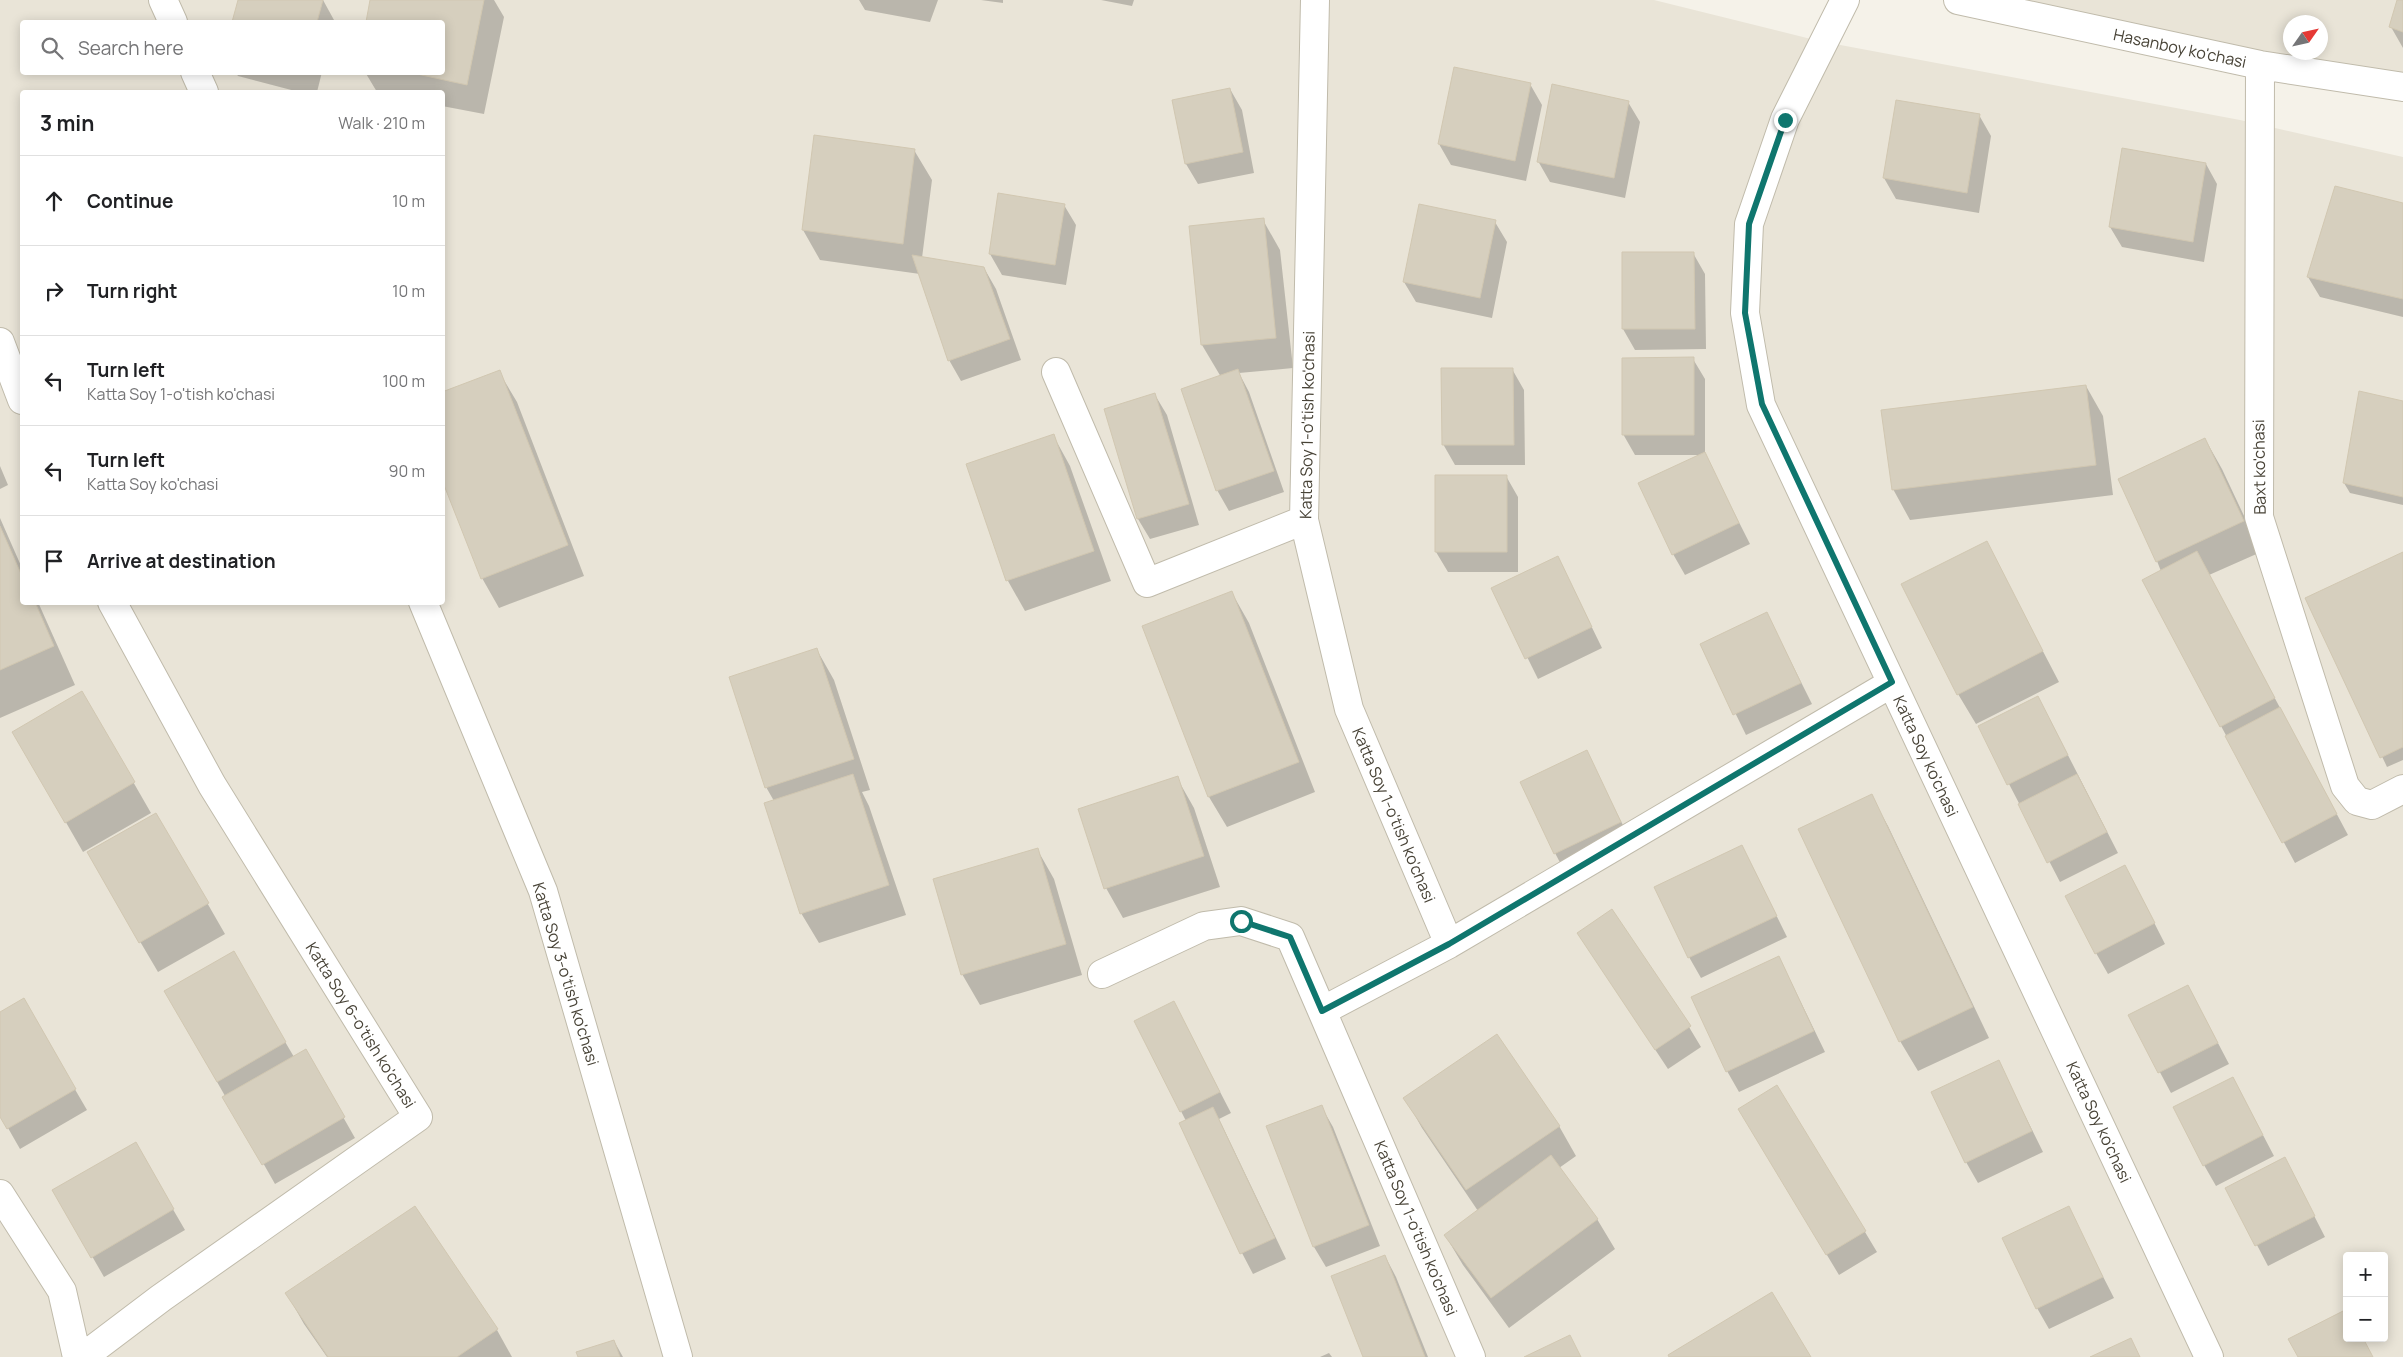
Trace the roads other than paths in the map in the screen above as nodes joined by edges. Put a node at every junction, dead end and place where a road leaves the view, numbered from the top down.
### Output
1 (163, 0) edge
2 (1315, 0) edge
3 (1845, 0) edge
4 (1958, 0) edge
5 (172, 20) edge
6 (2260, 65) junction
7 (196, 75) edge
8 (2403, 87) edge
9 (203, 90) edge
10 (0, 342) edge
11 (1056, 372) dead end
12 (20, 395) edge
13 (1304, 520) junction
14 (114, 605) edge
15 (424, 605) edge
16 (1892, 682) junction
17 (2403, 789) edge
18 (1449, 944) junction
19 (1102, 974) dead end
20 (1322, 1011) junction
21 (0, 1194) edge
22 (78, 1357) edge
23 (83, 1357) edge
24 (678, 1357) edge
25 (1472, 1357) edge
26 (2209, 1357) edge

1 - 5 street
2 - 13 street, Katta Soy 1-o'tish ko'chasi
3 - 16 street, Katta Soy ko'chasi
4 - 6 street, Hasanboy ko'chasi
6 - 8 street, Hasanboy ko'chasi
6 - 17 street, Baxt ko'chasi
7 - 9 street
10 - 12 street
11 - 13 street
13 - 18 street, Katta Soy 1-o'tish ko'chasi
14 - 23 street, Katta Soy 6-o'tish ko'chasi
15 - 24 street, Katta Soy 3-o'tish ko'chasi
16 - 18 street
16 - 26 street, Katta Soy ko'chasi
18 - 20 street
19 - 20 street, Katta Soy 1-o'tish ko'chasi
20 - 25 street, Katta Soy 1-o'tish ko'chasi
21 - 22 street

